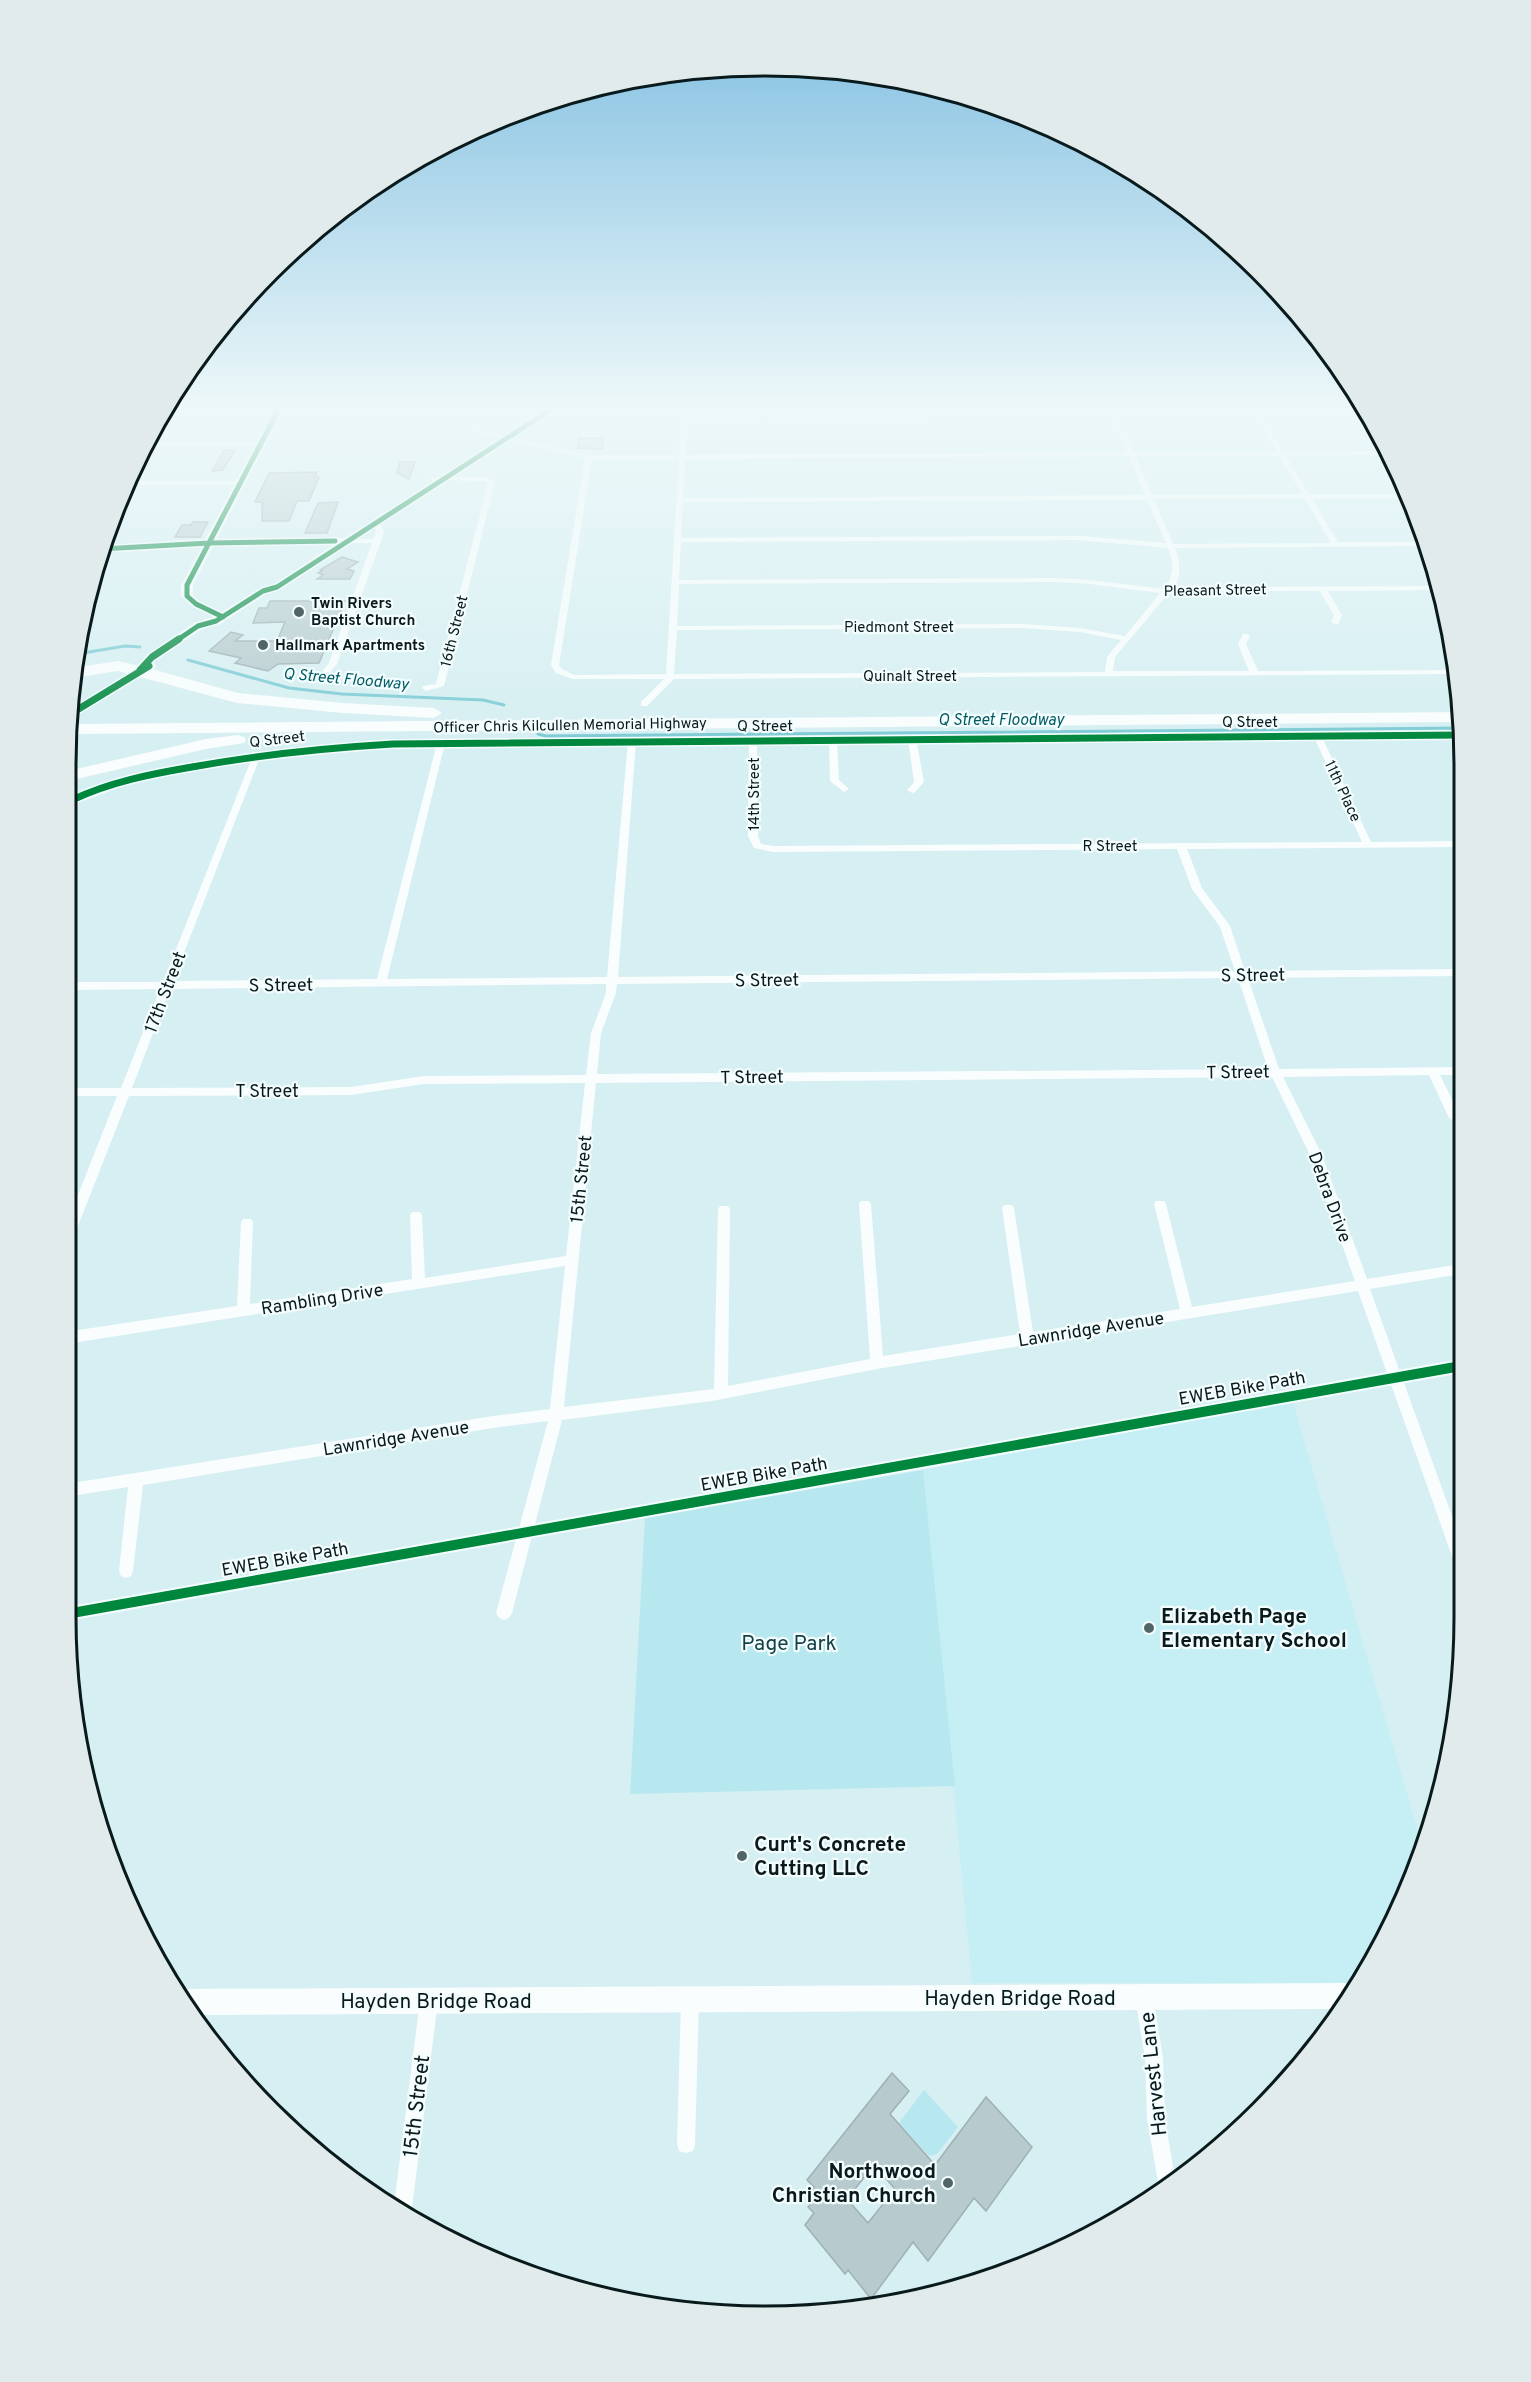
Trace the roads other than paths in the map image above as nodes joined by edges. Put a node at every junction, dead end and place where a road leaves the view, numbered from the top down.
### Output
1 (222, 518) edge
2 (376, 518) edge
3 (381, 518) edge
4 (483, 518) edge
5 (579, 518) edge
6 (679, 518) edge
7 (1158, 518) edge
8 (1320, 518) edge
9 (371, 525) junction
10 (677, 540) junction
11 (340, 541) junction
12 (377, 541) junction
13 (209, 543) junction
14 (1418, 544) edge
15 (1336, 545) junction
16 (1171, 546) junction
17 (112, 548) edge
18 (675, 582) junction
19 (1431, 588) edge
20 (1323, 589) junction
21 (1165, 593) junction
22 (219, 619) junction
23 (1335, 622) dead end
24 (672, 628) junction
25 (1246, 636) dead end
26 (1124, 638) junction
27 (140, 670) junction
28 (327, 670) dead end
29 (83, 671) edge
30 (1448, 672) edge
31 (1255, 674) junction
32 (1109, 675) junction
33 (670, 678) junction
34 (426, 688) dead end
35 (644, 704) dead end
36 (1452, 708) edge
37 (79, 709) edge
38 (456, 717) junction
39 (1453, 717) edge
40 (78, 718) edge
41 (440, 726) junction
42 (78, 729) edge
43 (1453, 735) edge
44 (1318, 736) junction
45 (912, 739) junction
46 (833, 740) junction
47 (753, 741) junction
48 (632, 742) junction
49 (441, 743) junction
50 (256, 757) junction
51 (76, 774) edge
52 (844, 789) dead end
53 (912, 790) dead end
54 (76, 798) edge
55 (1454, 844) edge
56 (1368, 845) junction
57 (757, 846) joint
58 (1181, 846) junction
59 (1454, 972) edge
60 (1241, 975) junction
61 (612, 982) junction
62 (381, 984) junction
63 (76, 986) edge
64 (168, 986) junction
65 (1433, 1071) junction
66 (1454, 1071) edge
67 (1275, 1072) junction
68 (591, 1078) junction
69 (76, 1092) edge
70 (126, 1092) junction
71 (1454, 1116) edge
72 (865, 1204) dead end
73 (1160, 1204) dead end
74 (76, 1206) edge
75 (1008, 1208) dead end
76 (724, 1209) dead end
77 (416, 1215) dead end
78 (247, 1222) dead end
79 (573, 1260) junction
80 (1454, 1270) edge
81 (419, 1284) junction
82 (1361, 1286) junction
83 (243, 1311) junction
84 (1187, 1313) junction
85 (76, 1336) edge
86 (1027, 1339) junction
87 (877, 1363) junction
88 (721, 1393) junction
89 (556, 1415) junction
90 (136, 1481) junction
91 (76, 1489) edge
92 (1454, 1542) edge
93 (126, 1571) dead end
94 (504, 1613) dead end
95 (1340, 1996) edge
96 (1144, 1997) junction
97 (690, 2000) junction
98 (429, 2001) junction
99 (195, 2002) edge
100 (686, 2144) dead end
101 (1165, 2177) edge
102 (404, 2202) edge

1 - 13 street
2 - 11 street
3 - 9 street
4 - 34 street, 16th Street
5 - 33 street, Quinalt Street
6 - 10 street
7 - 16 street
8 - 15 street
9 - 11 street
9 - 12 street
10 - 16 street
10 - 18 street
11 - 12 street
11 - 13 street
11 - 22 street
12 - 28 street
13 - 17 street
13 - 22 street
14 - 15 street
15 - 16 street
16 - 21 street
18 - 21 street, Pleasant Street
18 - 24 street
19 - 20 street, Pleasant Street
20 - 21 street, Pleasant Street
20 - 23 street
21 - 26 street
22 - 27 street
24 - 26 street, Piedmont Street
24 - 33 street
25 - 31 street
26 - 32 street
27 - 29 highway
27 - 37 street
27 - 38 highway
30 - 31 street, Quinalt Street
31 - 32 street, Quinalt Street
32 - 33 street, Quinalt Street
33 - 35 street
36 - 38 highway, Officer Chris Kilcullen Memorial Highway
38 - 40 highway, Officer Chris Kilcullen Memorial Highway
39 - 41 highway, Officer Chris Kilcullen Memorial Highway
41 - 42 highway, Officer Chris Kilcullen Memorial Highway
41 - 51 highway
43 - 44 street, Q Street
44 - 45 street, Q Street
44 - 56 street, 11th Place
45 - 46 street, Q Street
45 - 53 street
46 - 47 street, Q Street
46 - 52 street
47 - 48 street, Q Street
47 - 57 street, 14th Street
48 - 49 street, Q Street
48 - 61 street, 15th Street
49 - 50 street, Q Street
49 - 62 street
50 - 54 street, Q Street
50 - 64 street, 17th Street
55 - 56 street, R Street
56 - 58 street, R Street
57 - 58 street, R Street
58 - 60 street, Debra Drive
59 - 60 street, S Street
60 - 61 street, S Street
60 - 67 street, Debra Drive
61 - 62 street, S Street
61 - 68 street, 15th Street
62 - 64 street, S Street
63 - 64 street, S Street
64 - 70 street, 17th Street
65 - 66 street, T Street
65 - 67 street, T Street
65 - 71 street
67 - 68 street, T Street
67 - 82 street, Debra Drive
68 - 70 street, T Street
68 - 79 street, 15th Street
69 - 70 street, T Street
70 - 74 street, 17th Street
72 - 87 street
73 - 84 street
75 - 86 street
76 - 88 street
77 - 81 street
78 - 83 street
79 - 81 street, Rambling Drive
79 - 89 street, 15th Street
80 - 82 street, Lawnridge Avenue
81 - 83 street, Rambling Drive
82 - 84 street, Lawnridge Avenue
82 - 92 street, Debra Drive
83 - 85 street, Rambling Drive
84 - 86 street, Lawnridge Avenue
86 - 87 street, Lawnridge Avenue
87 - 88 street, Lawnridge Avenue
88 - 89 street, Lawnridge Avenue
89 - 90 street, Lawnridge Avenue
89 - 94 street, 15th Street
90 - 91 street, Lawnridge Avenue
90 - 93 street
95 - 96 street, Hayden Bridge Road
96 - 97 street, Hayden Bridge Road
96 - 101 street, Harvest Lane
97 - 98 street, Hayden Bridge Road
97 - 100 street
98 - 99 street, Hayden Bridge Road
98 - 102 street, 15th Street

